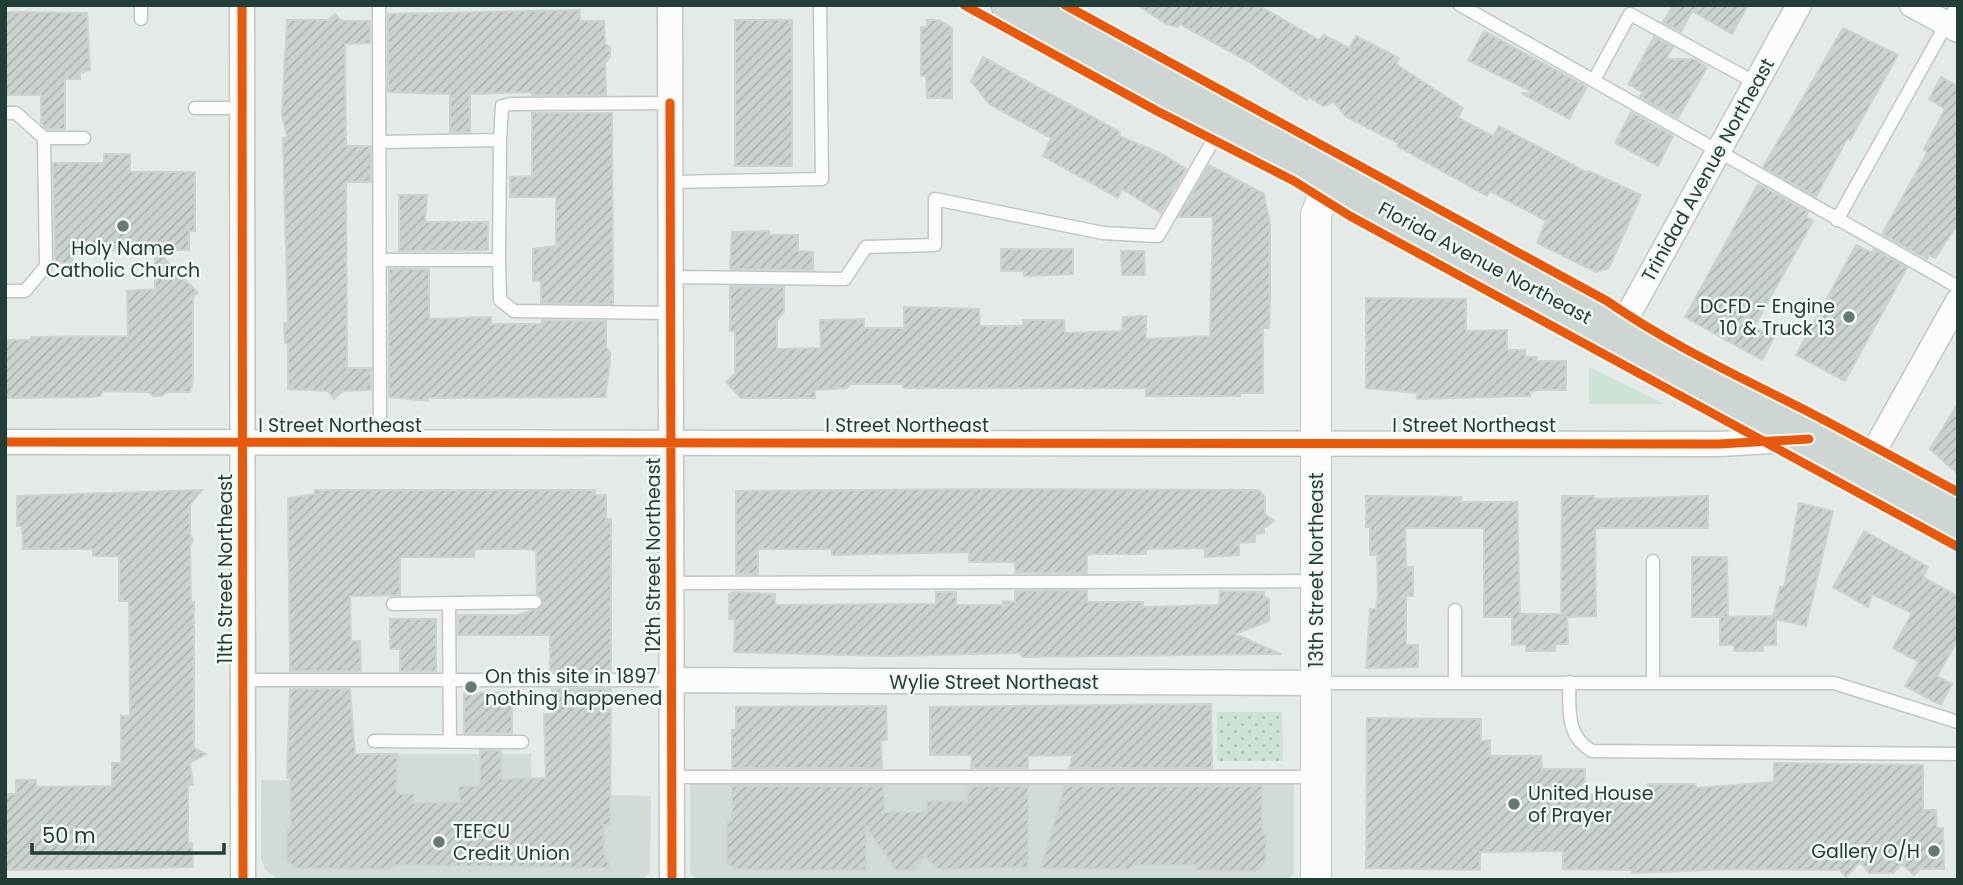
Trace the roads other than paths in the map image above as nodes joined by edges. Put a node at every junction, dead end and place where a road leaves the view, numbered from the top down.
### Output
1 (242, 5) edge
2 (379, 5) edge
3 (670, 5) edge
4 (820, 5) edge
5 (1011, 5) edge
6 (1460, 5) edge
7 (1799, 5) edge
8 (1912, 5) edge
9 (1954, 20) edge
10 (1594, 80) junction
11 (1756, 83) junction
12 (670, 103) junction
13 (195, 108) dead end
14 (242, 108) junction
15 (5, 113) edge
16 (1224, 121) junction
17 (44, 138) junction
18 (84, 138) dead end
19 (500, 140) junction
20 (380, 142) junction
21 (1720, 149) junction
22 (1331, 179) junction
23 (670, 181) junction
24 (1837, 220) junction
25 (380, 260) junction
26 (499, 260) junction
27 (670, 277) junction
28 (1958, 286) edge
29 (5, 291) edge
30 (1958, 301) edge
31 (670, 313) junction
32 (1617, 335) junction
33 (1809, 439) junction
34 (5, 442) edge
35 (242, 442) junction
36 (1315, 442) junction
37 (380, 443) junction
38 (670, 443) junction
39 (1864, 470) junction
40 (1958, 520) edge
41 (1653, 561) dead end
42 (1317, 581) junction
43 (671, 583) junction
44 (535, 602) dead end
45 (449, 603) junction
46 (393, 604) dead end
47 (1455, 610) dead end
48 (243, 680) junction
49 (671, 680) junction
50 (450, 682) junction
51 (1569, 682) junction
52 (1653, 682) junction
53 (1317, 683) junction
54 (1455, 683) junction
55 (1958, 722) edge
56 (374, 741) dead end
57 (450, 742) junction
58 (522, 742) dead end
59 (1958, 754) edge
60 (671, 777) junction
61 (1317, 777) junction
62 (243, 880) edge
63 (672, 880) edge
64 (1317, 880) edge

1 - 14 street, 11th Street Northeast
2 - 20 lane
3 - 12 street, 12th Street Northeast
4 - 23 lane
5 - 16 main road, Florida Avenue Northeast
6 - 10 lane
7 - 11 street, Trinidad Avenue Northeast
8 - 9 street
9 - 24 lane
10 - 11 lane
10 - 21 lane
11 - 21 street, Trinidad Avenue Northeast
12 - 19 lane
12 - 23 street, 12th Street Northeast
13 - 14 lane
14 - 35 street, 11th Street Northeast
15 - 17 lane
16 - 22 main road, Florida Avenue Northeast
16 - 27 lane
17 - 18 lane
17 - 29 lane
19 - 20 lane
19 - 26 lane
20 - 25 lane
21 - 24 lane
21 - 32 street, Trinidad Avenue Northeast
22 - 32 main road, Florida Avenue Northeast
22 - 36 street, 13th Street Northeast
23 - 27 street, 12th Street Northeast
24 - 28 lane
25 - 26 lane
25 - 37 lane
26 - 31 lane
27 - 31 street, 12th Street Northeast
30 - 39 street
31 - 38 street, 12th Street Northeast
32 - 33 main road, Florida Avenue Northeast
33 - 36 street, I Street Northeast
33 - 39 main road, Florida Avenue Northeast
34 - 35 street, I Street Northeast
35 - 37 street, I Street Northeast
35 - 48 street, 11th Street Northeast
36 - 38 street, I Street Northeast
36 - 42 street, 13th Street Northeast
37 - 38 street, I Street Northeast
38 - 43 street, 12th Street Northeast
39 - 40 main road, Florida Avenue Northeast
41 - 52 lane
42 - 43 lane
42 - 53 street, 13th Street Northeast
43 - 49 street, 12th Street Northeast
44 - 45 lane
45 - 46 lane
45 - 50 lane
47 - 54 lane
48 - 50 lane
48 - 62 street, 11th Street Northeast
49 - 50 lane
49 - 53 street, Wylie Street Northeast
49 - 60 street, 12th Street Northeast
50 - 57 lane
51 - 52 lane
51 - 54 lane
51 - 59 lane
52 - 55 lane
53 - 54 lane
53 - 61 street, 13th Street Northeast
56 - 57 lane
57 - 58 lane
60 - 61 lane
60 - 63 street, 12th Street Northeast
61 - 64 street, 13th Street Northeast

